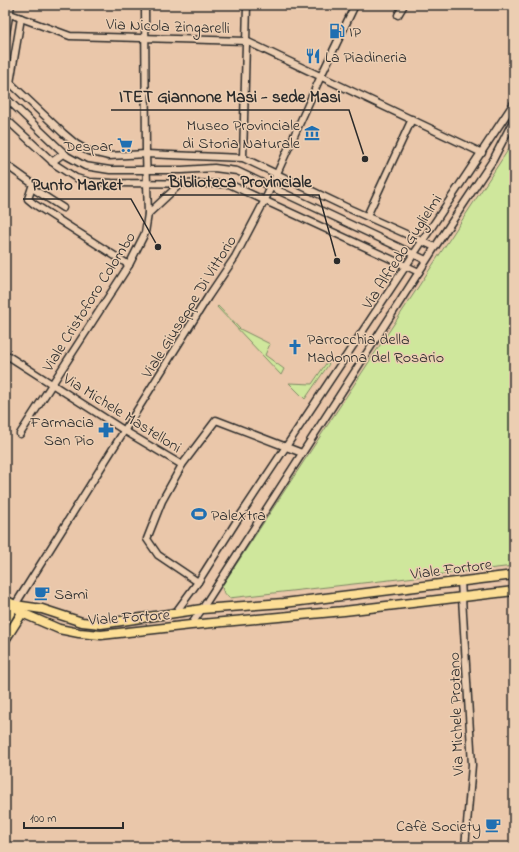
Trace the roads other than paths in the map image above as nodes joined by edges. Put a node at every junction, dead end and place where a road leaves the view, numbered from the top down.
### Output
1 (11, 5) edge
2 (145, 5) edge
3 (247, 5) edge
4 (355, 5) edge
5 (404, 5) edge
6 (10, 14) junction
7 (398, 15) dead end
8 (21, 18) junction
9 (145, 38) junction
10 (5, 39) edge
11 (246, 41) junction
12 (320, 76) junction
13 (5, 78) edge
14 (10, 83) junction
15 (5, 97) edge
16 (514, 103) edge
17 (5, 118) edge
18 (412, 119) junction
19 (514, 119) edge
20 (64, 153) junction
21 (482, 153) junction
22 (146, 154) junction
23 (243, 158) junction
24 (52, 162) junction
25 (5, 164) edge
26 (146, 170) junction
27 (277, 174) junction
28 (147, 183) junction
29 (180, 184) junction
30 (271, 187) junction
31 (32, 188) junction
32 (265, 200) junction
33 (450, 200) junction
34 (461, 207) junction
35 (63, 208) dead end
36 (148, 214) junction
37 (367, 216) junction
38 (422, 241) junction
39 (434, 247) junction
40 (413, 254) junction
41 (426, 260) junction
42 (129, 265) junction
43 (405, 266) junction
44 (419, 272) junction
45 (5, 354) edge
46 (52, 383) junction
47 (125, 431) junction
48 (20, 434) dead end
49 (286, 447) junction
50 (302, 453) junction
51 (182, 465) junction
52 (514, 575) edge
53 (461, 581) junction
54 (198, 582) junction
55 (514, 591) edge
56 (344, 596) junction
57 (462, 596) junction
58 (5, 600) edge
59 (15, 605) junction
60 (202, 609) junction
61 (344, 611) junction
62 (176, 612) junction
63 (22, 613) junction
64 (5, 622) edge
65 (191, 625) junction
66 (5, 640) edge
67 (465, 847) edge

1 - 6 street
2 - 9 street, Viale Cristoforo Colombo
3 - 11 street
4 - 12 street, Viale Giuseppe Di Vittorio
5 - 7 street
6 - 8 street, Via Nicola Zingarelli
6 - 10 street
8 - 9 street, Via Nicola Zingarelli
8 - 14 street
9 - 11 street, Via Nicola Zingarelli
9 - 22 street, Viale Cristoforo Colombo
11 - 12 street, Via Nicola Zingarelli
11 - 23 street
12 - 18 street, Via Nicola Zingarelli
12 - 27 street, Viale Giuseppe Di Vittorio
13 - 14 street
14 - 22 street
15 - 20 street
16 - 21 street, Via Alfredo Guglielmi
17 - 24 street
18 - 21 street, Via Nicola Zingarelli
18 - 37 street
19 - 34 street, Via Alfredo Guglielmi
20 - 24 street
20 - 26 street
21 - 33 street, Via Alfredo Guglielmi
22 - 23 street
22 - 26 street, Viale Cristoforo Colombo
23 - 27 street
24 - 28 street
25 - 31 street
26 - 28 street, Viale Cristoforo Colombo
26 - 30 street
27 - 30 street, Viale Giuseppe Di Vittorio
27 - 37 street
28 - 29 street
28 - 36 street, Viale Cristoforo Colombo
29 - 32 street
29 - 36 street
30 - 32 street, Viale Giuseppe Di Vittorio
30 - 40 street
31 - 35 street
31 - 42 street
32 - 43 street
32 - 47 street, Viale Giuseppe Di Vittorio
33 - 34 street
33 - 38 street, Via Alfredo Guglielmi
34 - 39 street, Via Alfredo Guglielmi
36 - 42 street, Viale Cristoforo Colombo
37 - 38 street
38 - 39 street
38 - 40 street, Via Alfredo Guglielmi
39 - 41 street, Via Alfredo Guglielmi
40 - 41 street
40 - 43 street, Via Alfredo Guglielmi
41 - 44 street, Via Alfredo Guglielmi
42 - 46 street, Viale Cristoforo Colombo
43 - 44 street
43 - 49 street, Via Alfredo Guglielmi
44 - 50 street, Via Alfredo Guglielmi
45 - 46 street, Via Michele Mastelloni
46 - 47 street, Via Michele Mastelloni
46 - 48 street, Viale Cristoforo Colombo
47 - 51 street, Via Michele Mastelloni
47 - 59 street, Viale Giuseppe Di Vittorio
49 - 50 street, Via Michele Mastelloni
49 - 51 street, Via Michele Mastelloni
49 - 54 street, Via Alfredo Guglielmi
50 - 60 street, Via Alfredo Guglielmi
51 - 54 street
52 - 53 main road, Viale Fortore
53 - 56 main road, Viale Fortore
53 - 57 street, Via Michele Protano
54 - 62 street, Via Alfredo Guglielmi
55 - 57 main road, Viale Fortore
56 - 60 main road, Viale Fortore
56 - 61 main road
57 - 61 main road, Viale Fortore
57 - 67 street, Via Michele Protano
58 - 59 main road
59 - 62 main road, Viale Fortore
59 - 63 main road, Viale Fortore
59 - 64 main road
60 - 62 main road, Viale Fortore
60 - 65 street, Via Alfredo Guglielmi
61 - 65 main road, Viale Fortore
63 - 65 main road, Viale Fortore
63 - 66 main road

